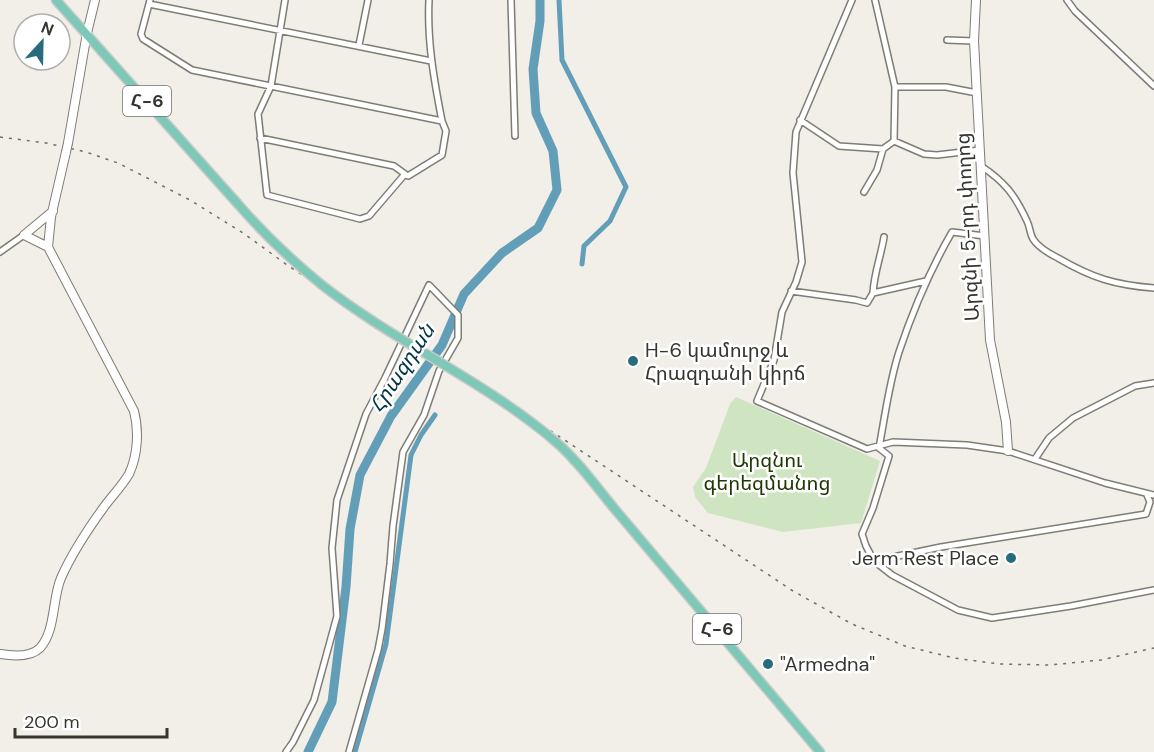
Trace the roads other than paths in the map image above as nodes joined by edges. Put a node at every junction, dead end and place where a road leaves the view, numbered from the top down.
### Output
1 (56, 0) edge
2 (95, 0) edge
3 (285, 0) edge
4 (368, 0) edge
5 (429, 0) edge
6 (511, 0) edge
7 (852, 0) edge
8 (875, 0) edge
9 (976, 0) edge
10 (1067, 0) edge
11 (150, 2) edge
12 (280, 31) junction
13 (87, 33) junction
14 (947, 40) dead end
15 (974, 41) junction
16 (359, 45) junction
17 (431, 61) junction
18 (271, 86) junction
19 (1154, 86) edge
20 (895, 87) junction
21 (977, 93) junction
22 (800, 120) junction
23 (442, 121) junction
24 (514, 136) dead end
25 (260, 138) junction
26 (894, 141) junction
27 (883, 149) junction
28 (980, 150) junction
29 (981, 166) junction
30 (405, 174) junction
31 (864, 192) dead end
32 (53, 211) junction
33 (24, 235) junction
34 (884, 237) dead end
35 (985, 237) junction
36 (48, 247) junction
37 (0, 252) edge
38 (926, 281) junction
39 (1154, 288) edge
40 (790, 291) junction
41 (873, 292) junction
42 (1154, 383) edge
43 (879, 448) junction
44 (1008, 452) junction
45 (1035, 459) junction
46 (1151, 495) edge
47 (874, 561) junction
48 (1154, 590) edge
49 (0, 654) edge
50 (286, 752) edge
51 (349, 752) edge
52 (820, 752) edge

1 - 13 main road, Հ-6
2 - 13 street
3 - 12 street
4 - 16 street
5 - 17 street
6 - 24 street
7 - 22 street
8 - 20 street
9 - 15 street, Արզնի 5-րդ փողոց
10 - 19 street
11 - 12 street
11 - 18 street
12 - 16 street
12 - 18 street
13 - 32 street, bridge
13 - 52 main road, Հ-6, bridge
14 - 15 street
15 - 21 street, Արզնի 5-րդ փողոց
16 - 17 street
17 - 23 street
18 - 23 street
18 - 25 street
20 - 21 street
20 - 26 street
21 - 28 street, Արզնի 5-րդ փողոց
22 - 27 street
22 - 40 street
23 - 30 street
25 - 30 street
25 - 30 street
26 - 27 street
26 - 28 street
27 - 31 street
28 - 29 street, Արզնի 5-րդ փողոց
29 - 35 street, Արզնի 5-րդ փողոց
29 - 39 street
32 - 33 street
32 - 36 street
33 - 36 street
33 - 37 street
34 - 41 street
35 - 38 street
35 - 44 street, Արզնի 5-րդ փողոց
36 - 49 street
38 - 41 street
38 - 43 street
40 - 41 street
40 - 43 street
42 - 45 street
43 - 44 street
43 - 47 street
44 - 45 street
45 - 46 street
46 - 47 street
47 - 48 street
50 - 51 street

